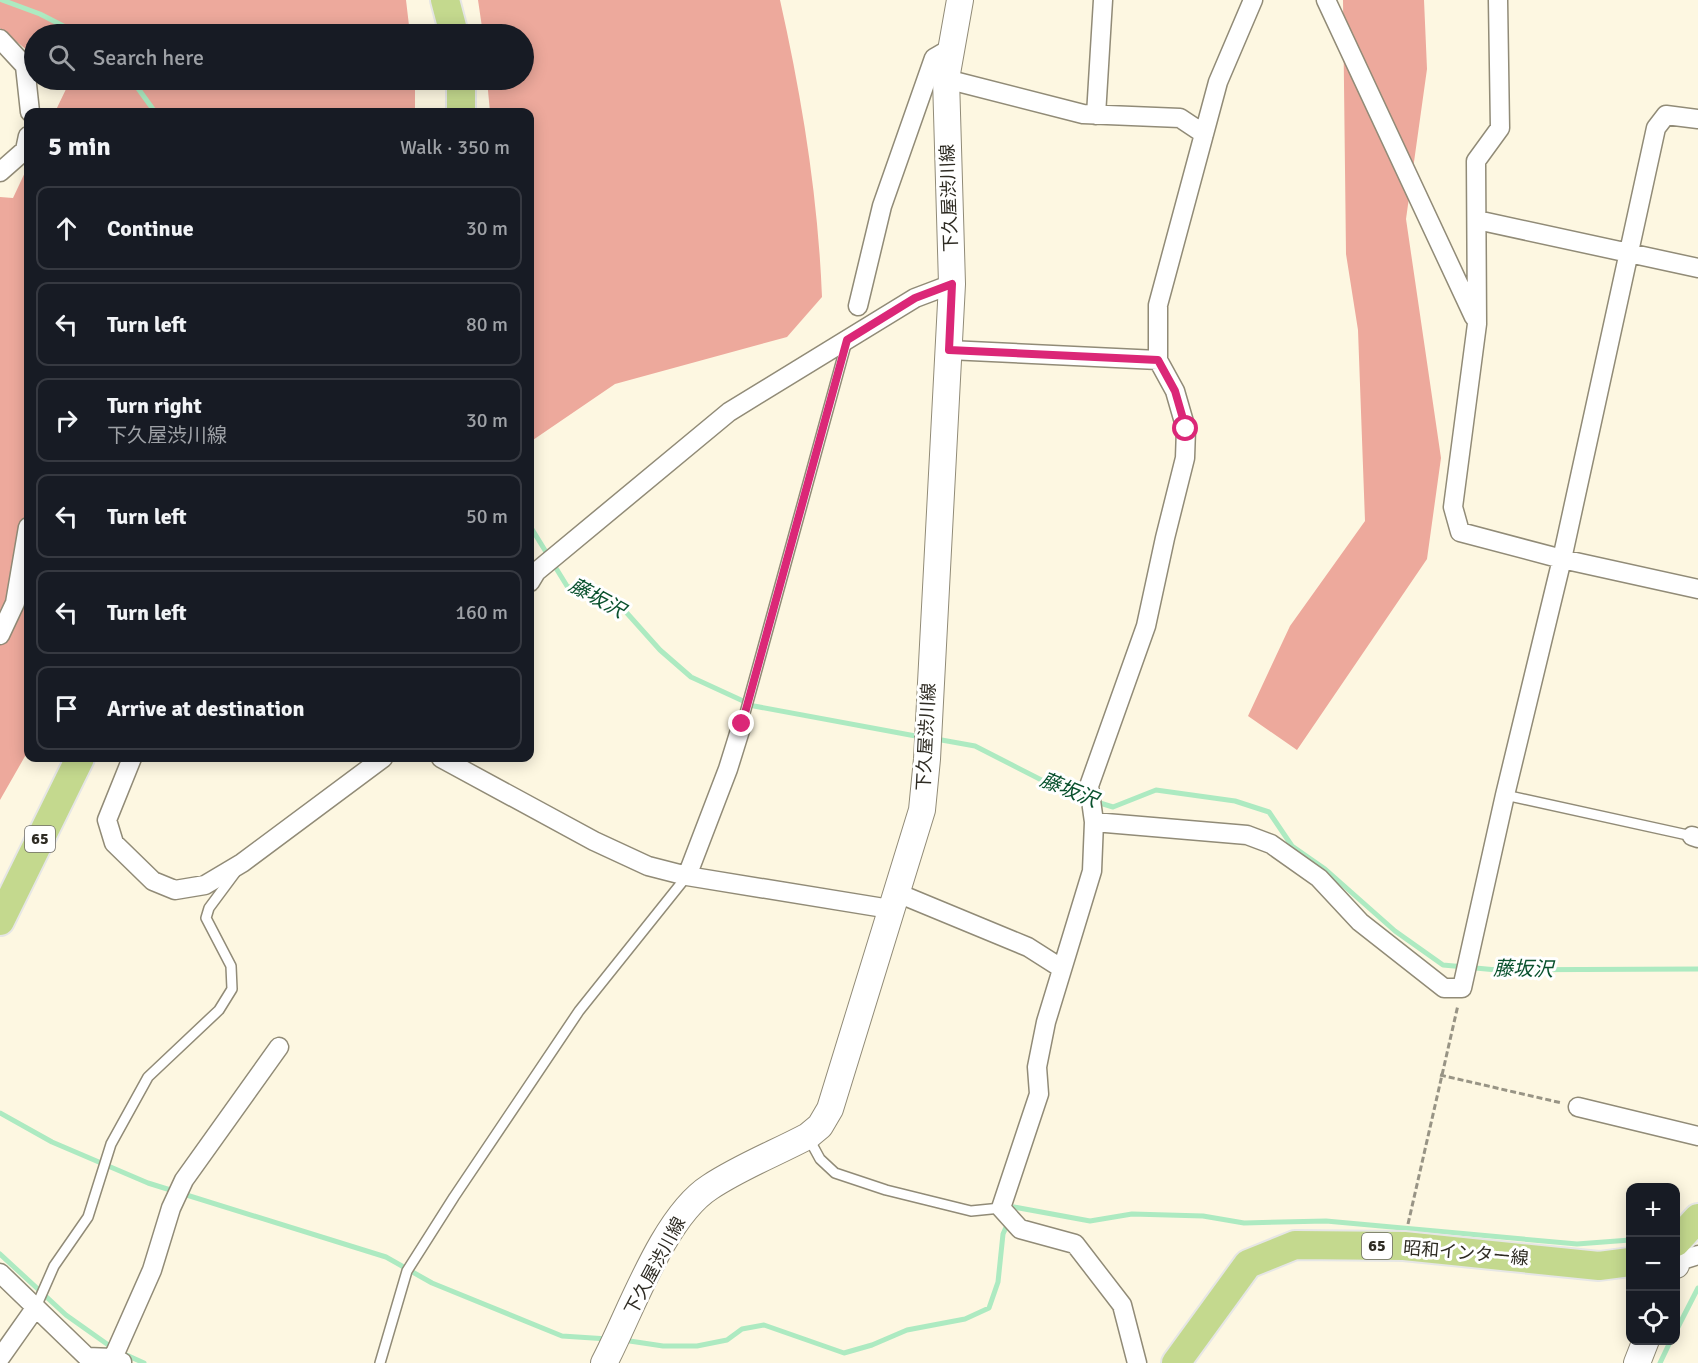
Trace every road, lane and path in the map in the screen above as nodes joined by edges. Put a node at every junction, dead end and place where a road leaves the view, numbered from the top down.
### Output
1 (445, 0) edge
2 (960, 0) edge
3 (1103, 0) edge
4 (1253, 0) edge
5 (1326, 0) edge
6 (1498, 0) edge
7 (451, 24) edge
8 (0, 39) edge
9 (953, 47) junction
10 (24, 65) edge
11 (946, 79) junction
12 (28, 90) edge
13 (461, 90) edge
14 (30, 108) edge
15 (461, 108) edge
16 (1096, 115) junction
17 (1698, 119) edge
18 (1204, 134) junction
19 (24, 151) edge
20 (0, 172) edge
21 (1477, 220) junction
22 (1629, 253) junction
23 (1698, 268) edge
24 (952, 284) junction
25 (858, 306) dead end
26 (1477, 324) junction
27 (847, 340) junction
28 (949, 350) junction
29 (1158, 360) junction
30 (24, 550) edge
31 (1562, 559) junction
32 (534, 575) edge
33 (1698, 589) edge
34 (0, 634) edge
35 (742, 724) joint
36 (78, 762) edge
37 (130, 762) edge
38 (378, 762) edge
39 (448, 762) edge
40 (1505, 795) junction
41 (1094, 822) junction
42 (1695, 837) edge
43 (242, 863) junction
44 (687, 876) junction
45 (892, 901) junction
46 (0, 921) edge
47 (1061, 968) junction
48 (1462, 988) junction
49 (279, 1047) dead end
50 (1440, 1075) junction
51 (1578, 1107) joint
52 (808, 1136) junction
53 (1698, 1136) edge
54 (1001, 1208) junction
55 (1698, 1218) edge
56 (1404, 1246) junction
57 (1680, 1257) edge
58 (1626, 1263) edge
59 (0, 1273) edge
60 (36, 1307) junction
61 (1645, 1345) edge
62 (0, 1358) edge
63 (119, 1360) edge
64 (380, 1363) edge
65 (604, 1363) edge
66 (1137, 1363) edge
67 (1176, 1363) edge
68 (1638, 1363) edge

1 - 7 main road
2 - 9 main road, 下久屋渋川線
3 - 16 street
4 - 18 street
5 - 26 street
6 - 21 street
8 - 10 street
9 - 11 main road, 下久屋渋川線
9 - 25 street
11 - 16 street
11 - 24 main road, 下久屋渋川線
12 - 14 street
13 - 15 main road
16 - 18 street
17 - 22 street
18 - 29 street
19 - 20 street
21 - 22 street
21 - 26 street
22 - 23 street
22 - 31 street
24 - 27 street
24 - 28 main road, 下久屋渋川線
26 - 31 street
27 - 32 street
27 - 35 lane
28 - 29 street
28 - 45 main road, 下久屋渋川線
29 - 41 street
30 - 34 street
31 - 33 street
31 - 40 street
35 - 44 street
36 - 46 main road, 65
37 - 43 street
38 - 43 street
39 - 44 street
40 - 42 lane
40 - 48 street
41 - 47 street
41 - 48 street
43 - 60 lane
44 - 45 street
44 - 64 lane
45 - 47 street
45 - 52 main road, 下久屋渋川線
47 - 54 street
48 - 50 path
49 - 63 street
50 - 51 path
50 - 56 path
51 - 53 street
52 - 54 lane
52 - 65 main road, 下久屋渋川線
54 - 66 street
55 - 57 main road
56 - 58 main road, 昭和インター線 / 65
56 - 67 main road, 昭和インター線 / 65
59 - 60 street
60 - 62 street
60 - 63 street
61 - 68 main road

